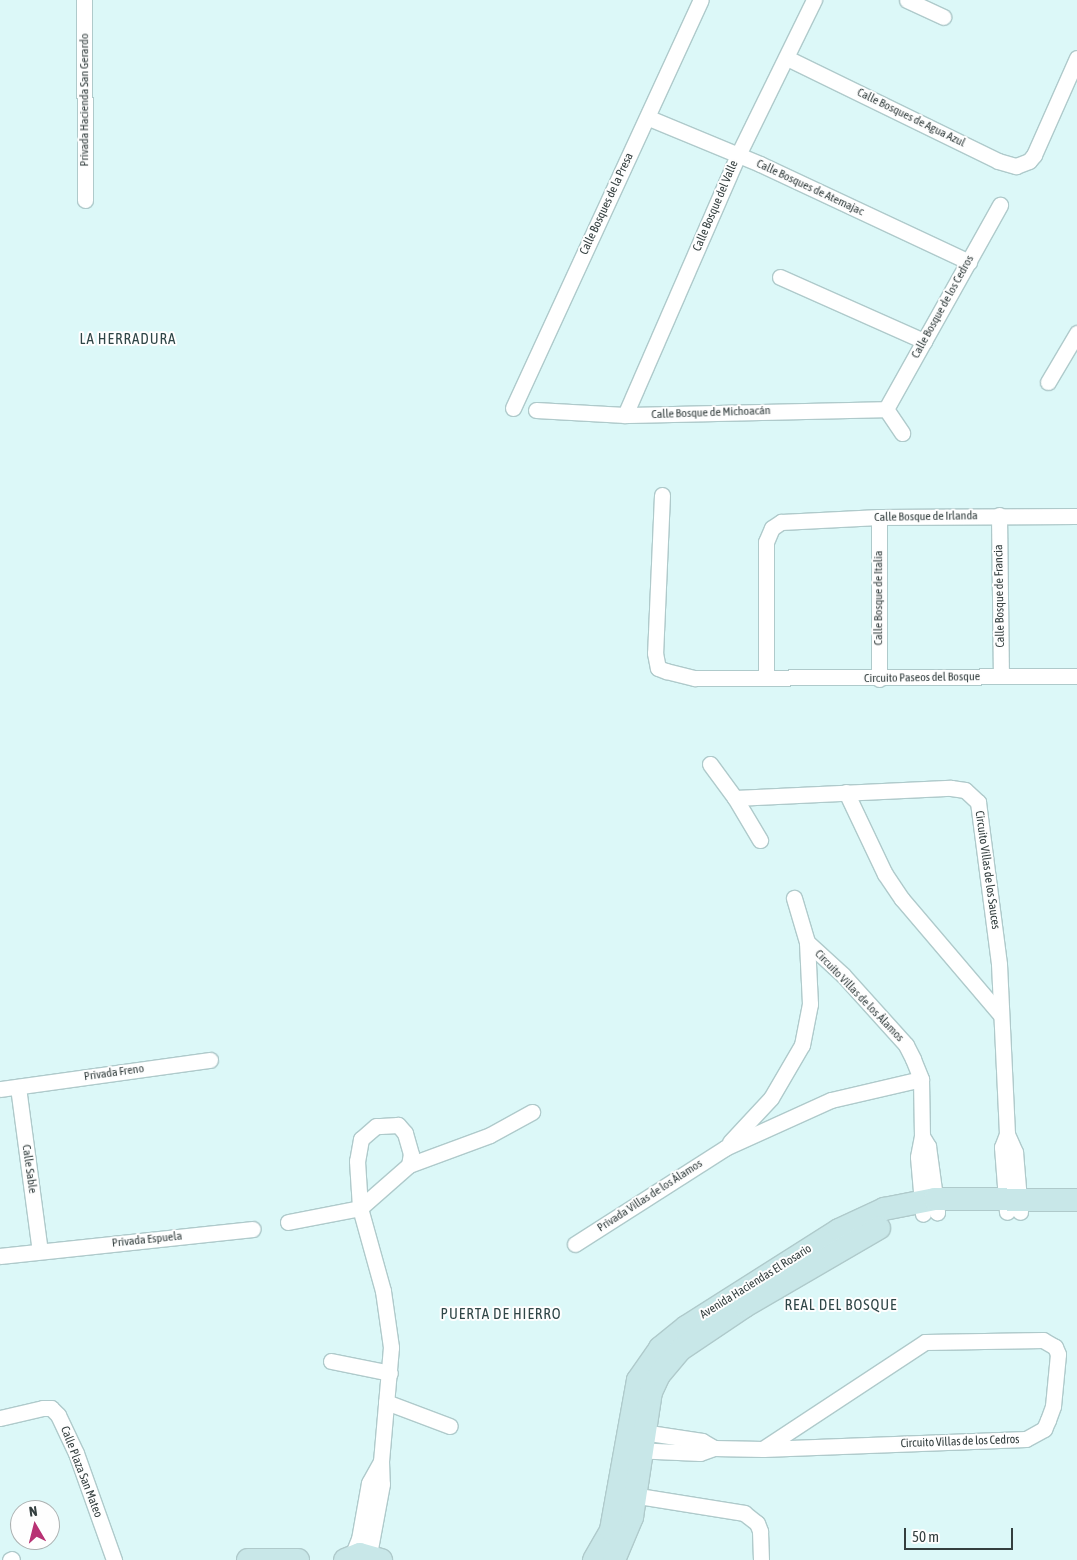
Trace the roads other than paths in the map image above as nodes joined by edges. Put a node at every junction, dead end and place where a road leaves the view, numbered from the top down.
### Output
1 (84, 0) edge
2 (701, 0) edge
3 (814, 0) edge
4 (907, 0) edge
5 (943, 17) dead end
6 (787, 58) junction
7 (1077, 58) edge
8 (649, 118) junction
9 (738, 155) junction
10 (85, 200) dead end
11 (1000, 205) dead end
12 (968, 262) junction
13 (780, 277) dead end
14 (1077, 333) edge
15 (924, 341) junction
16 (1048, 382) dead end
17 (513, 408) dead end
18 (886, 409) junction
19 (536, 410) dead end
20 (625, 415) junction
21 (902, 432) dead end
22 (662, 495) dead end
23 (999, 516) junction
24 (1077, 516) edge
25 (879, 517) junction
26 (1001, 676) junction
27 (1077, 676) edge
28 (766, 678) junction
29 (879, 679) junction
30 (710, 764) dead end
31 (846, 792) junction
32 (735, 798) junction
33 (760, 840) dead end
34 (794, 898) dead end
35 (807, 942) junction
36 (1000, 1014) junction
37 (210, 1060) dead end
38 (921, 1079) junction
39 (18, 1086) junction
40 (0, 1089) edge
41 (532, 1112) dead end
42 (725, 1148) junction
43 (409, 1166) junction
44 (1077, 1200) edge
45 (929, 1206) junction
46 (1013, 1206) junction
47 (360, 1208) junction
48 (1077, 1213) edge
49 (288, 1222) dead end
50 (253, 1230) dead end
51 (575, 1244) dead end
52 (40, 1251) junction
53 (0, 1256) edge
54 (331, 1361) dead end
55 (390, 1373) junction
56 (386, 1402) junction
57 (0, 1418) edge
58 (450, 1426) dead end
59 (635, 1440) junction
60 (763, 1449) junction
61 (627, 1494) junction
62 (362, 1557) edge
63 (114, 1560) edge
64 (248, 1560) edge
65 (298, 1560) edge
66 (594, 1560) edge
67 (614, 1560) edge
68 (761, 1560) edge

1 - 10 street, Privada Hacienda San Gerardo
2 - 8 street, Calle Bosques de la Presa
3 - 6 street, Calle Bosque del Valle
4 - 5 street
6 - 7 street, Calle Bosques de Agua Azul
6 - 9 street, Calle Bosque del Valle
8 - 9 street, Calle Bosques de Atemajac
8 - 17 street, Calle Bosques de la Presa
9 - 12 street, Calle Bosques de Atemajac
9 - 20 street, Calle Bosque del Valle
11 - 12 street, Calle Bosque de los Cedros
12 - 15 street, Calle Bosque de los Cedros
13 - 15 street
14 - 16 street
15 - 18 street, Calle Bosque de los Cedros
18 - 20 street, Calle Bosque de Michoacán
18 - 21 street
19 - 20 street, Calle Bosque de Michoacán
22 - 28 street, Circuito Paseos del Bosque
23 - 24 street, Calle Bosque de Irlanda
23 - 25 street, Calle Bosque de Irlanda
23 - 26 street, Calle Bosque de Francia
25 - 28 street, Calle Bosque de Irlanda
25 - 29 street, Calle Bosque de Italia
26 - 27 street, Circuito Paseos del Bosque
26 - 29 street, Circuito Paseos del Bosque
28 - 29 street, Circuito Paseos del Bosque
30 - 32 street
31 - 32 street, Circuito Villas de los Sauces
31 - 36 street
31 - 36 street, Circuito Villas de los Sauces
32 - 33 street
34 - 35 street, Circuito Villas de los Álamos
35 - 38 street, Circuito Villas de los Álamos
35 - 42 street, Circuito Villas de los Álamos
36 - 46 street, Circuito Villas de los Sauces
37 - 39 street, Privada Freno
38 - 42 street
38 - 45 street, Circuito Villas de los Álamos
39 - 40 street, Privada Freno
39 - 52 street, Calle Sable
41 - 43 street
42 - 51 street, Privada Villas de los Álamos
43 - 47 street
43 - 47 street
44 - 46 street, Avenida Haciendas El Rosario
45 - 46 street, Avenida Haciendas El Rosario
45 - 59 street, Avenida Haciendas El Rosario
46 - 48 street, Avenida Haciendas El Rosario
47 - 49 street
47 - 55 street
50 - 52 street, Privada Espuela
52 - 53 street, Privada Espuela
54 - 55 street
55 - 56 street
56 - 58 street
56 - 62 street
57 - 63 street, Calle Plaza San Mateo
59 - 60 street, Circuito Villas de los Cedros
59 - 61 street, Avenida Haciendas El Rosario
60 - 60 street, Circuito Villas de los Cedros
61 - 66 street, Avenida Haciendas El Rosario
61 - 67 street, Avenida Haciendas El Rosario
61 - 68 street
64 - 65 street

